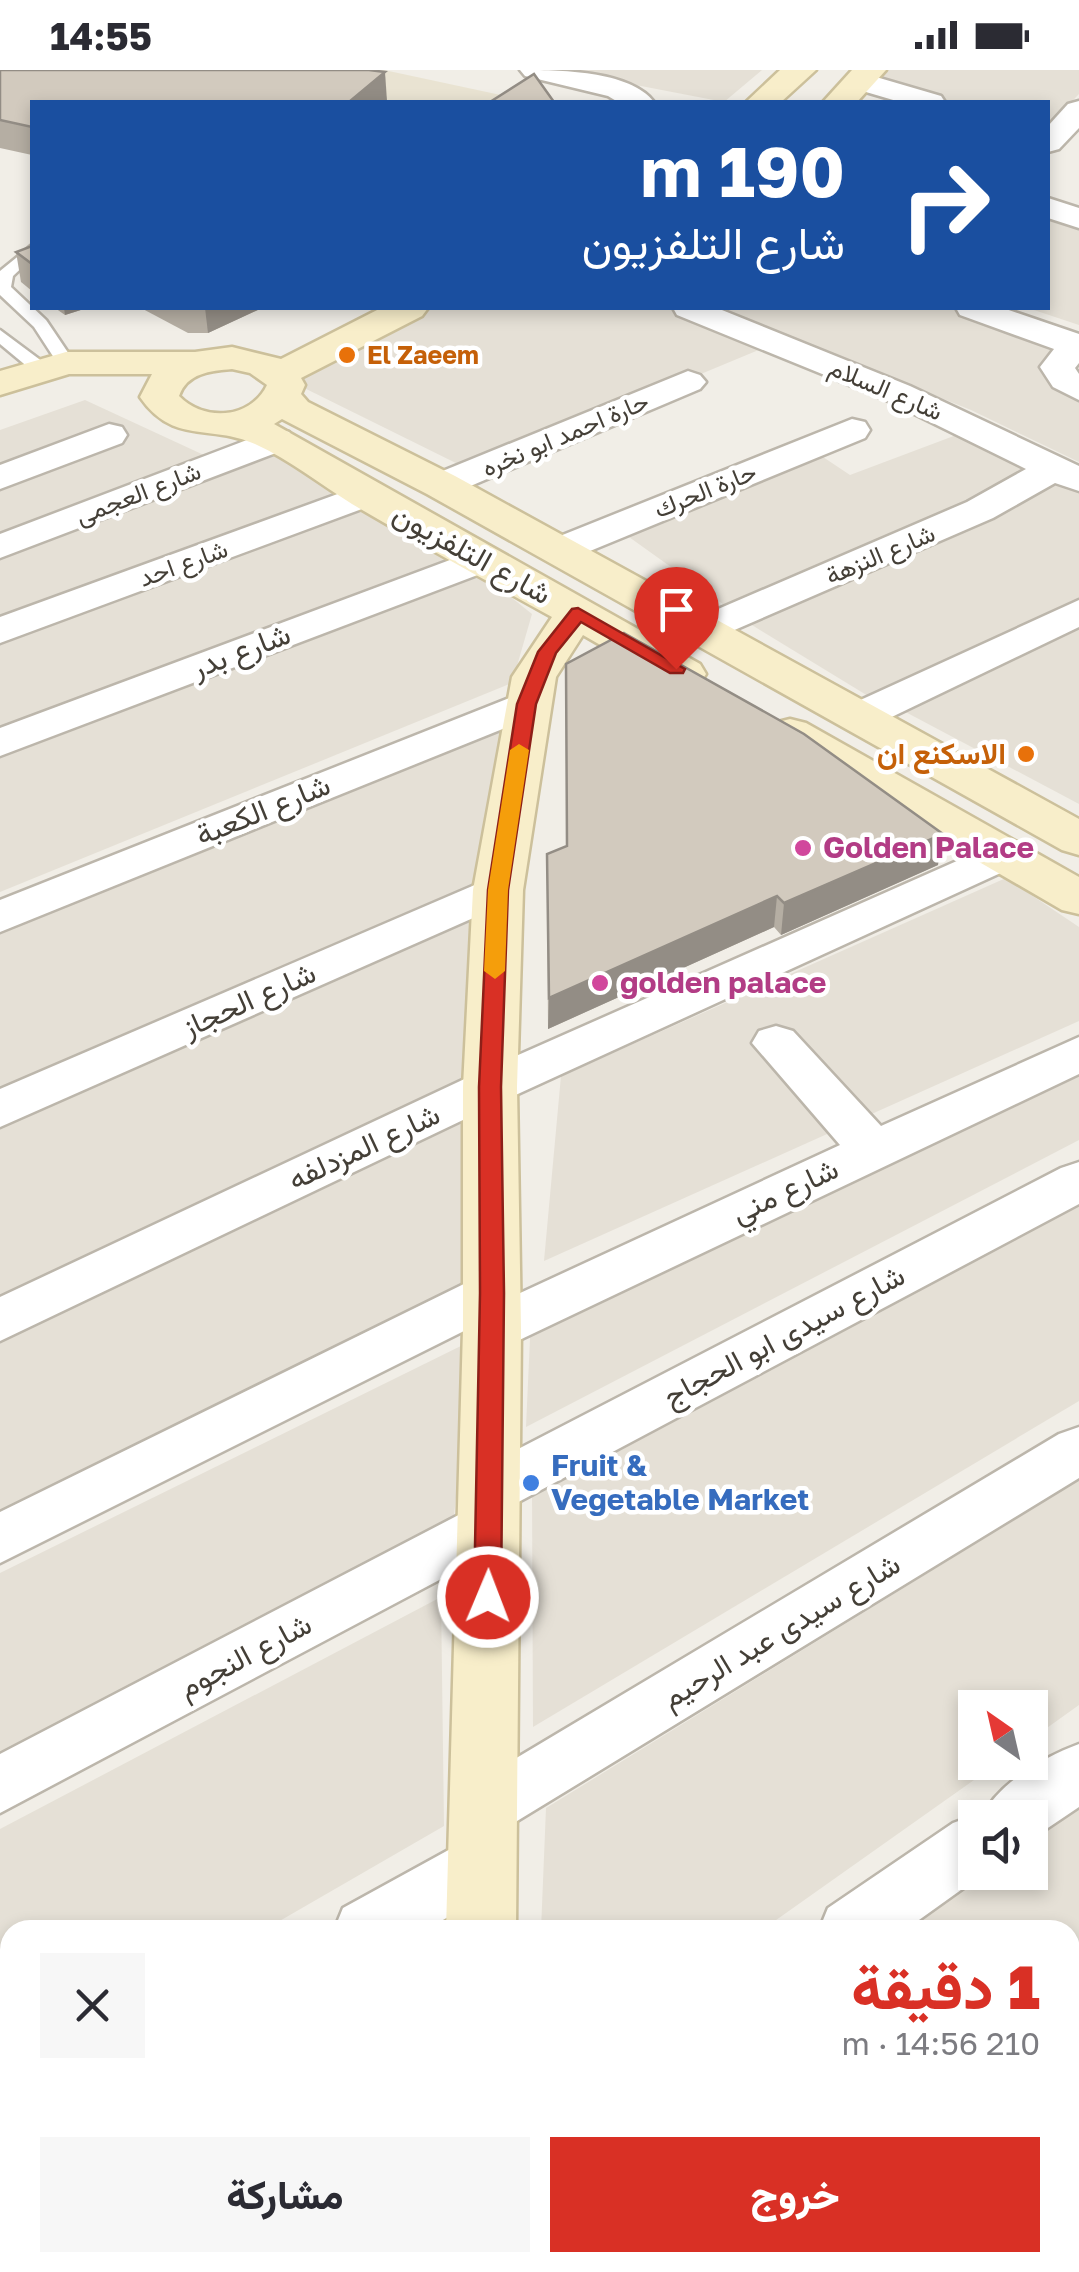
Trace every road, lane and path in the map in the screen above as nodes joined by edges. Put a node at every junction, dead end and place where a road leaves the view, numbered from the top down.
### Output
1 (535, 70) edge
2 (800, 70) edge
3 (596, 76) edge
4 (856, 85) edge
5 (636, 100) edge
6 (764, 100) edge
7 (921, 100) edge
8 (1079, 110) edge
9 (1057, 141) edge
10 (1050, 209) edge
11 (1079, 218) edge
12 (30, 252) edge
13 (406, 310) edge
14 (695, 310) edge
15 (978, 310) edge
16 (281, 333) dead end
17 (0, 334) edge
18 (1078, 345) edge
19 (213, 360) junction
20 (53, 366) junction
21 (0, 382) edge
22 (688, 382) dead end
23 (1079, 389) edge
24 (160, 397) junction
25 (279, 404) junction
26 (0, 416) edge
27 (852, 430) dead end
28 (109, 435) dead end
29 (1067, 474) edge
30 (0, 478) edge
31 (441, 485) junction
32 (366, 495) junction
33 (0, 547) edge
34 (559, 550) junction
35 (482, 560) junction
36 (1079, 612) edge
37 (578, 613) junction
38 (702, 630) junction
39 (0, 631) edge
40 (526, 704) junction
41 (858, 718) junction
42 (0, 743) edge
43 (1079, 839) edge
44 (1002, 855) junction
45 (498, 890) junction
46 (1079, 898) edge
47 (0, 917) edge
48 (776, 1043) dead end
49 (1079, 1054) edge
50 (490, 1087) junction
51 (0, 1110) edge
52 (873, 1149) junction
53 (1079, 1181) edge
54 (492, 1311) junction
55 (0, 1320) edge
56 (1079, 1450) edge
57 (489, 1509) junction
58 (0, 1539) edge
59 (1079, 1772) edge
60 (0, 1785) edge
61 (1039, 1800) edge
62 (482, 1837) junction
63 (958, 1856) edge
64 (378, 1920) edge
65 (481, 1920) edge
66 (865, 1920) edge

1 - 3 street
2 - 6 main road
3 - 5 street
4 - 7 street
8 - 9 street
10 - 11 street
12 - 20 lane
13 - 25 main road
14 - 29 street, شارع السلام
15 - 18 street
16 - 19 main road
17 - 20 lane
18 - 23 street
19 - 20 main road
19 - 24 main road
19 - 25 main road
20 - 21 main road
22 - 31 street, حارة احمد ابو نخره
24 - 25 main road, شارع التلفزيون
24 - 26 main road
25 - 31 main road, شارع التلفزيون
25 - 32 main road, شارع التلفزيون
25 - 33 street, شارع العجمى
27 - 34 street, حارة الحرك
28 - 30 street
29 - 38 street, شارع النزهة
31 - 34 main road, شارع التلفزيون
32 - 35 main road, شارع التلفزيون
32 - 39 street, شارع احد
34 - 38 main road, شارع التلفزيون
35 - 37 main road, شارع التلفزيون
35 - 42 street, شارع بدر
36 - 41 street
37 - 40 main road
37 - 44 main road, شارع التلفزيون
38 - 41 main road, شارع التلفزيون
40 - 45 main road
40 - 47 street, شارع الكعبة
41 - 43 main road, شارع التلفزيون
44 - 46 main road, شارع التلفزيون
44 - 50 street, شارع المزدلفه
45 - 50 main road
45 - 51 street, شارع الحجاز
48 - 52 street
49 - 52 street, شارع مني
50 - 54 main road
50 - 55 street, شارع المزدلفه
52 - 54 street, شارع مني
53 - 57 street, شارع سيدى ابو الحجاج
54 - 57 main road
54 - 58 street, شارع مني
56 - 62 street, شارع سيدى عبد الرحيم
57 - 60 street, شارع النجوم
57 - 62 main road
59 - 61 street
62 - 64 street, شارع سيدى عبد الرحيم
62 - 65 main road
63 - 66 street

